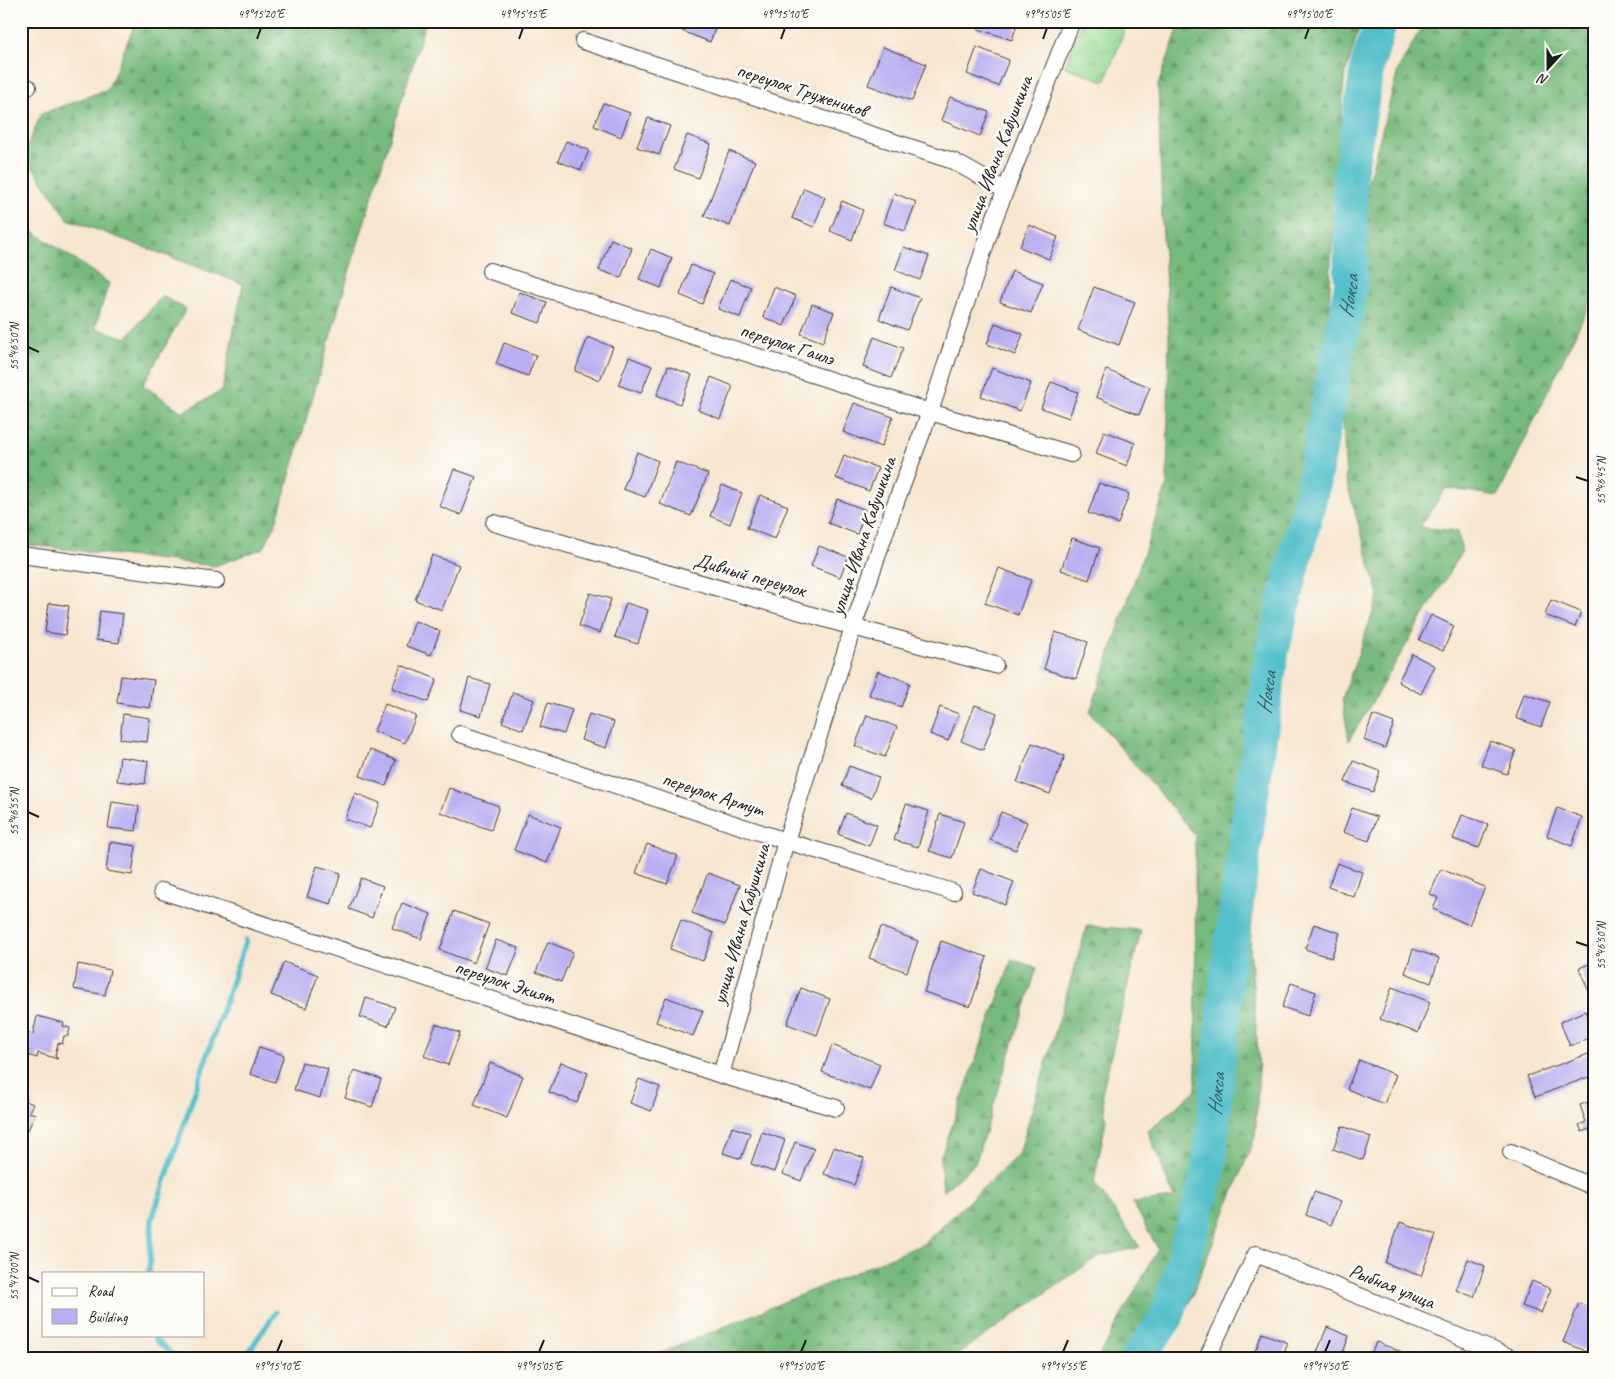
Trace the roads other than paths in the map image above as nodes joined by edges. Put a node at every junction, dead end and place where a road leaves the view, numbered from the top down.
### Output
1 (1072, 21) edge
2 (583, 41) dead end
3 (1005, 190) junction
4 (490, 271) dead end
5 (930, 412) junction
6 (1071, 454) dead end
7 (494, 523) dead end
8 (21, 555) edge
9 (216, 581) dead end
10 (853, 627) junction
11 (995, 665) dead end
12 (460, 734) dead end
13 (786, 841) junction
14 (162, 891) dead end
15 (953, 892) dead end
16 (721, 1075) junction
17 (836, 1108) dead end
18 (1511, 1152) dead end
19 (1594, 1187) edge
20 (1207, 1358) edge
21 (1512, 1358) edge

1 - 3 street, улица Ивана Кабушкина
2 - 3 street, переулок Тружеников
3 - 5 street, улица Ивана Кабушкина
4 - 5 street, переулок Гаилэ
5 - 6 street, переулок Гаилэ
5 - 10 street, улица Ивана Кабушкина
7 - 10 street, Дивный переулок
8 - 9 street
10 - 11 street, Дивный переулок
10 - 13 street, улица Ивана Кабушкина
12 - 13 street, переулок Армут
13 - 15 street, переулок Армут
13 - 16 street, улица Ивана Кабушкина
14 - 16 street, переулок Экият
16 - 17 street, переулок Экият
18 - 19 street
20 - 21 street, Рыбная улица

